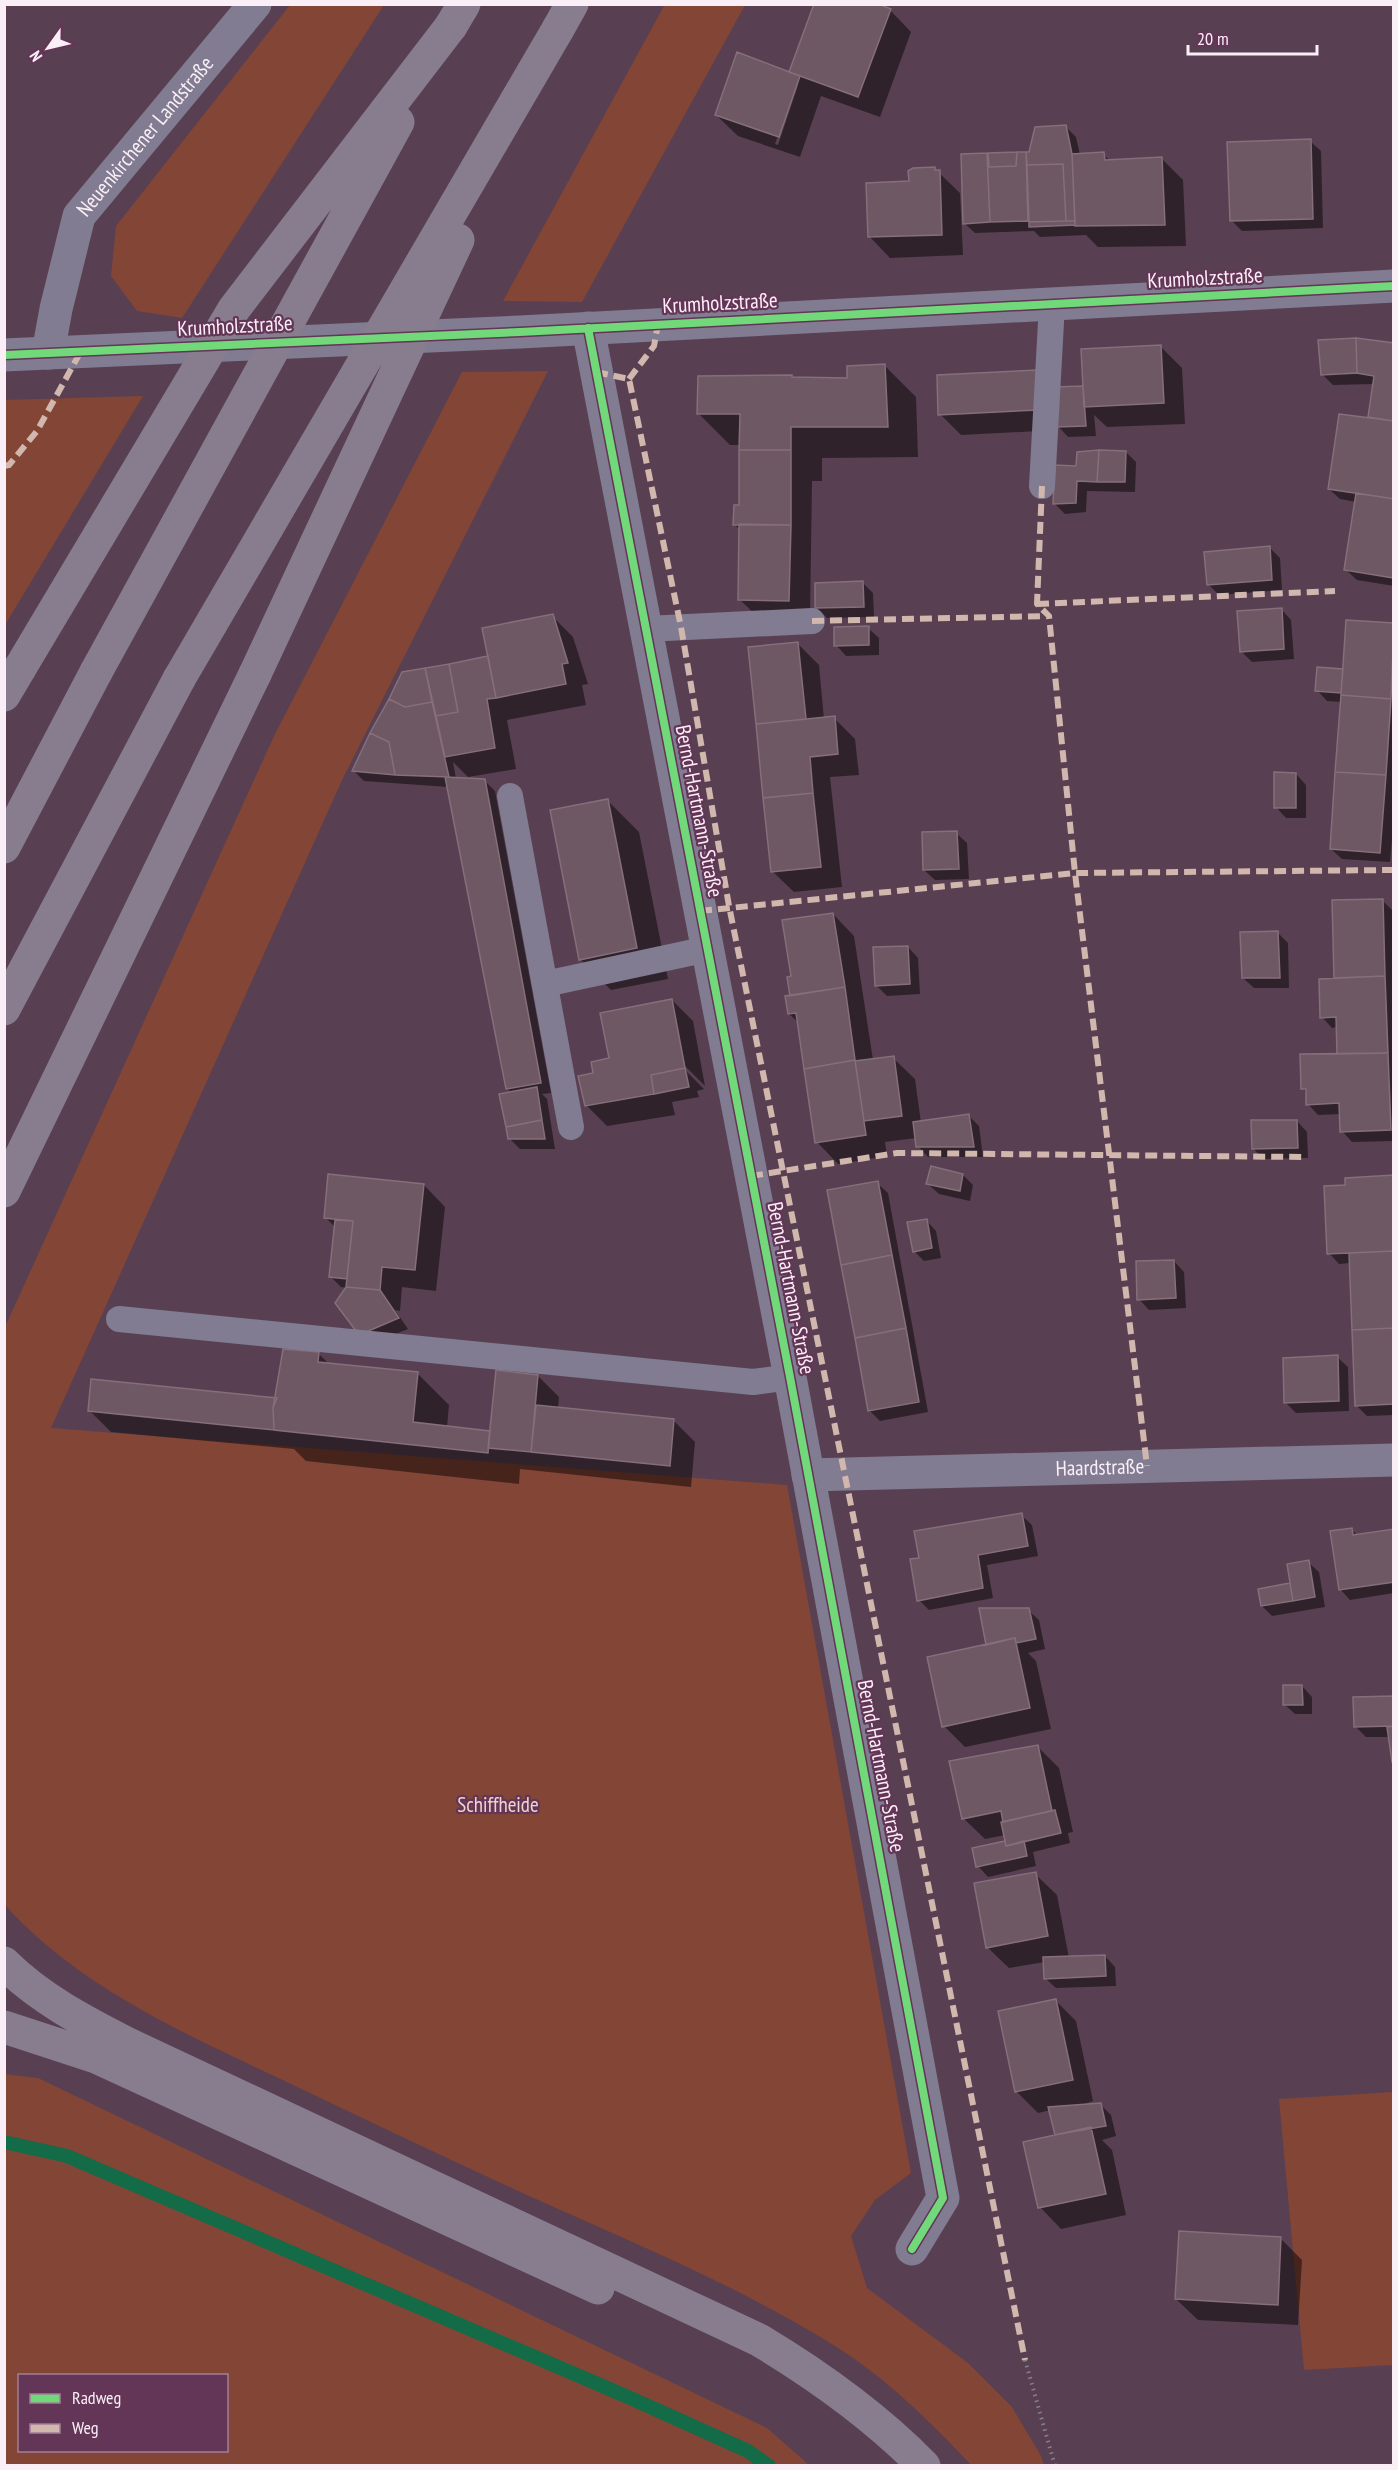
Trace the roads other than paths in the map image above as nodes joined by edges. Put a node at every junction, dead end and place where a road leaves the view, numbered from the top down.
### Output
1 (255, 4) edge
2 (457, 15) edge
3 (565, 17) edge
4 (1394, 286) edge
5 (1052, 304) junction
6 (588, 328) junction
7 (48, 353) junction
8 (4, 355) edge
9 (1042, 486) dead end
10 (812, 621) dead end
11 (646, 629) junction
12 (12, 681) edge
13 (510, 796) dead end
14 (4, 847) edge
15 (708, 949) junction
16 (545, 984) junction
17 (4, 1010) edge
18 (571, 1127) dead end
19 (4, 1191) edge
20 (119, 1319) dead end
21 (790, 1377) junction
22 (1394, 1460) edge
23 (808, 1476) junction
24 (4, 1963) edge
25 (4, 2027) edge
26 (912, 2249) dead end
27 (895, 2466) edge
28 (924, 2466) edge

1 - 7 street, Neuenkirchener Landstraße
2 - 12 highway, bridge
2 - 14 highway, bridge
3 - 17 highway, bridge
3 - 19 highway, bridge
4 - 5 street, Krumholzstraße
5 - 6 street, Krumholzstraße
5 - 9 lane
6 - 7 street, Krumholzstraße
6 - 11 street, Bernd-Hartmann-Straße
7 - 8 street, Krumholzstraße
10 - 11 lane
11 - 15 street, Bernd-Hartmann-Straße
13 - 16 lane
15 - 16 lane
15 - 21 street, Bernd-Hartmann-Straße
16 - 18 lane
20 - 21 lane
21 - 23 street, Bernd-Hartmann-Straße
22 - 23 street, Haardstraße
23 - 26 street, Bernd-Hartmann-Straße
24 - 28 highway
25 - 27 highway

